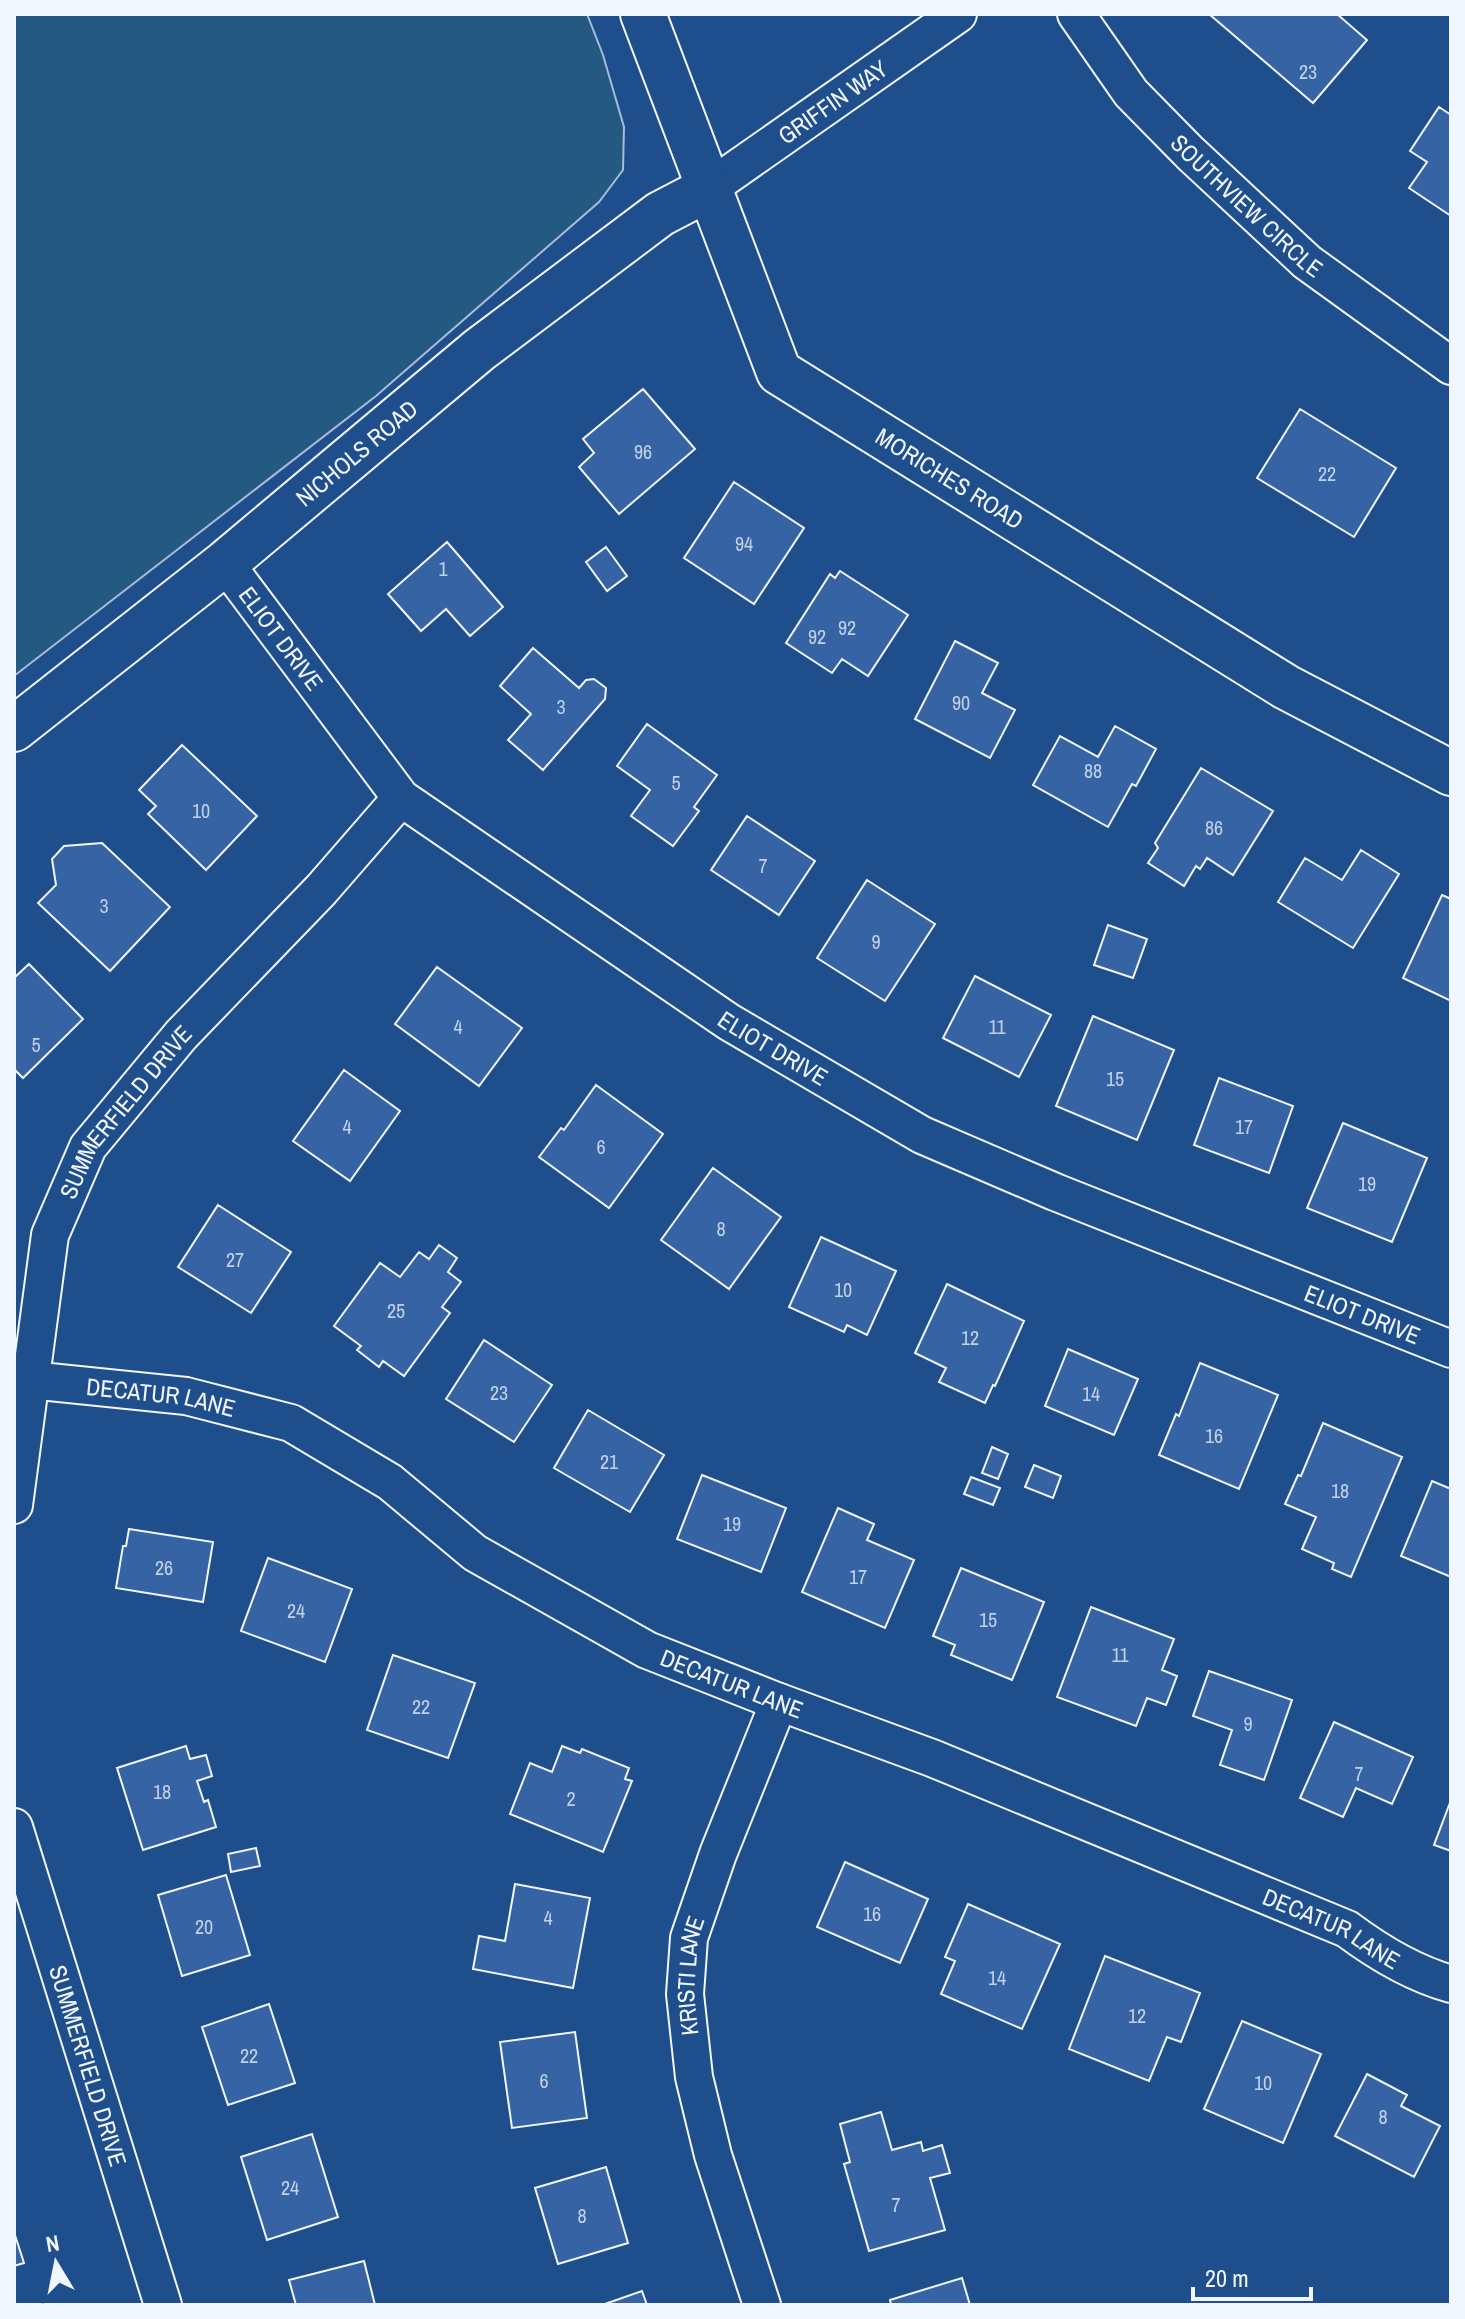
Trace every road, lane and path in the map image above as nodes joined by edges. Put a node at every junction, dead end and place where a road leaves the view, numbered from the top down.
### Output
1 (643, 14) edge
2 (958, 14) edge
3 (1076, 14) edge
4 (708, 189) junction
5 (1451, 366) edge
6 (225, 563) junction
7 (14, 729) edge
8 (1451, 773) edge
9 (401, 798) junction
10 (1451, 1349) edge
11 (30, 1380) junction
12 (14, 1505) edge
13 (779, 1702) junction
14 (14, 1827) edge
15 (1451, 1984) edge
16 (163, 2305) edge
17 (762, 2305) edge

1 - 4 street, MORICHES ROAD
2 - 4 street, GRIFFIN WAY
3 - 5 street, SOUTHVIEW CIRCLE
4 - 6 street, NICHOLS ROAD
4 - 8 street, MORICHES ROAD
6 - 7 street, NICHOLS ROAD
6 - 9 street, ELIOT DRIVE
9 - 10 street, ELIOT DRIVE
9 - 11 street, SUMMERFIELD DRIVE
11 - 12 street, SUMMERFIELD DRIVE
11 - 13 street, DECATUR LANE
13 - 15 street, DECATUR LANE
13 - 17 street, KRISTI LANE
14 - 16 street, SUMMERFIELD DRIVE

